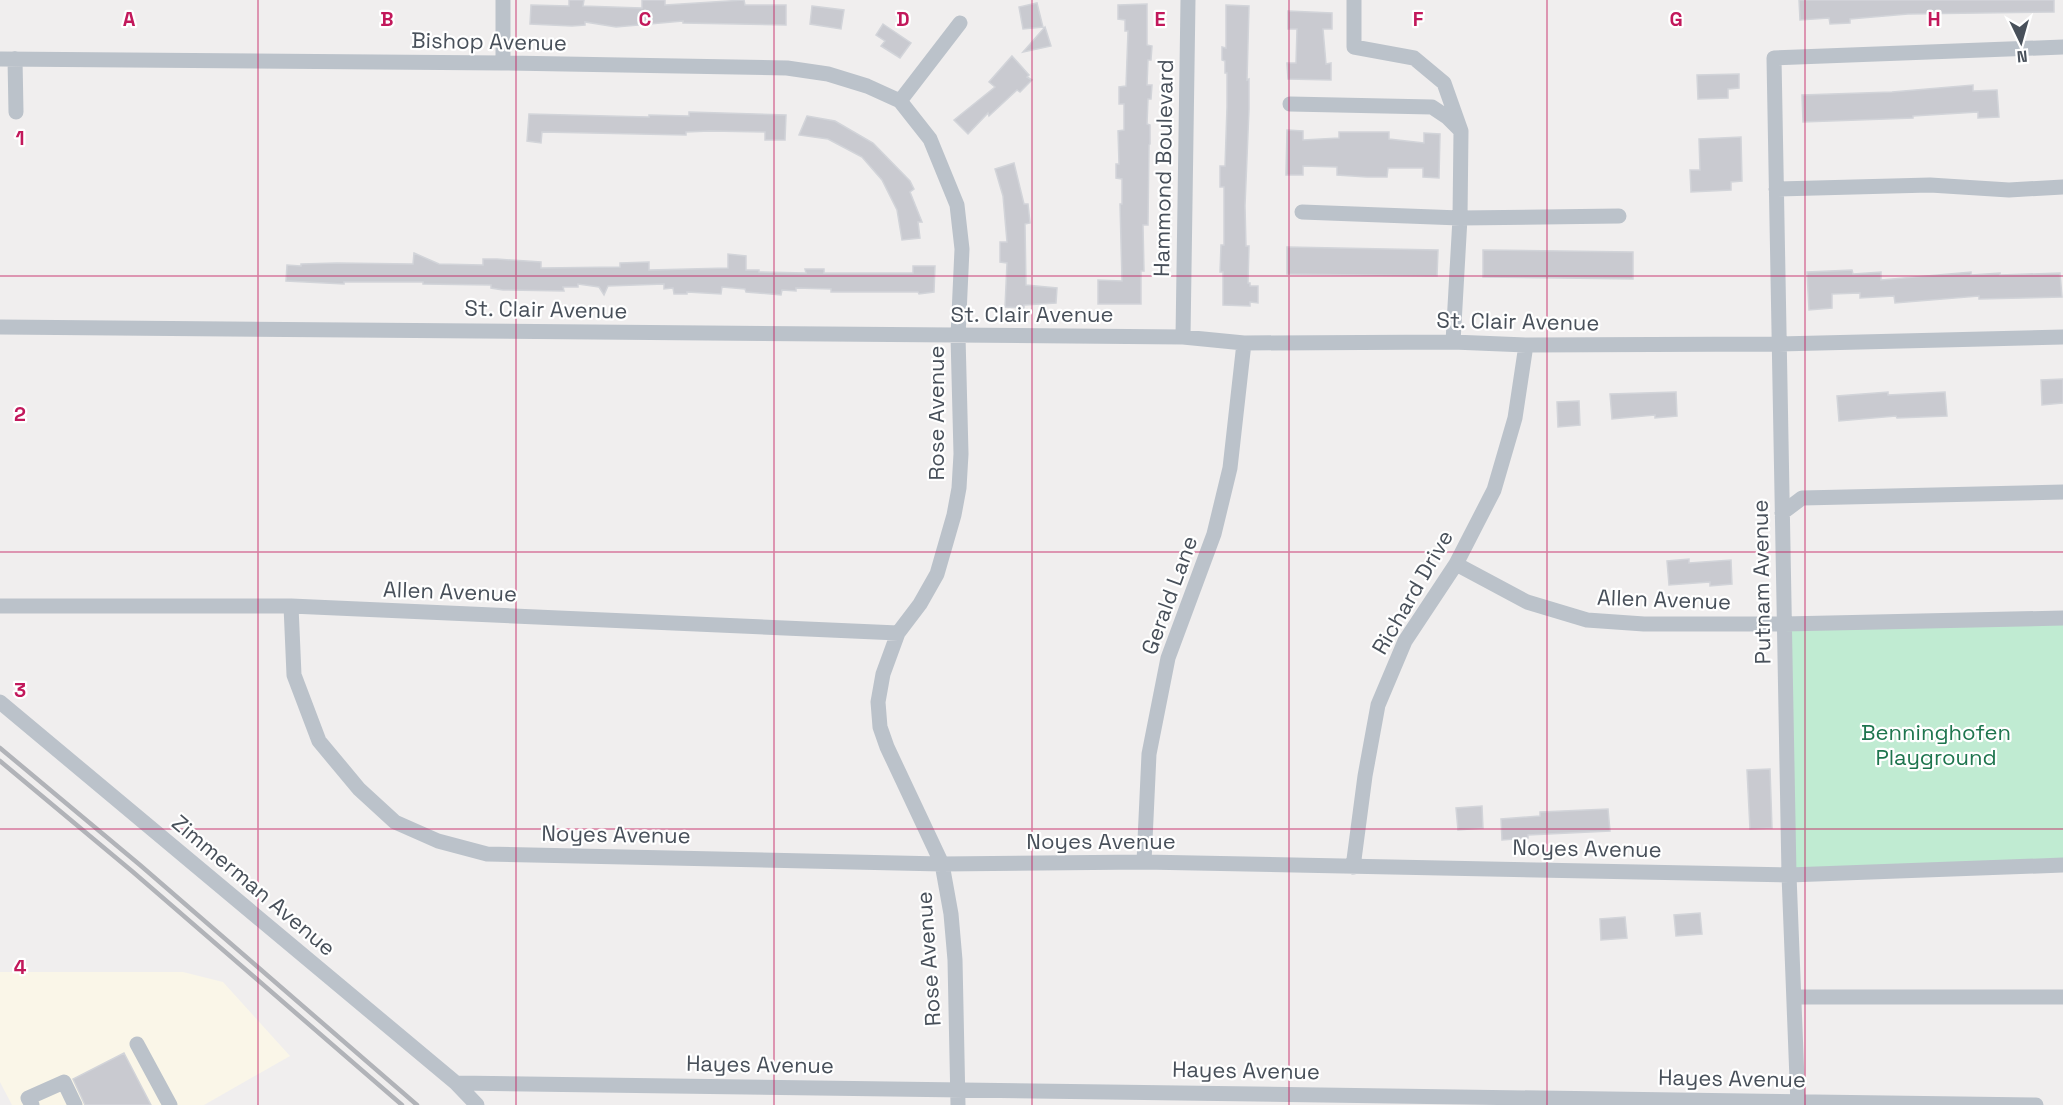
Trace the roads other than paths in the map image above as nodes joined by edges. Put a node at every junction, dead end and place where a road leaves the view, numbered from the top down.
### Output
1 (503, 0) edge
2 (1188, 0) edge
3 (1354, 0) edge
4 (960, 23) dead end
5 (2063, 47) edge
6 (7, 59) edge
7 (503, 63) junction
8 (900, 101) junction
9 (1290, 104) dead end
10 (16, 112) dead end
11 (1461, 131) junction
12 (2063, 187) edge
13 (1776, 189) junction
14 (1302, 212) dead end
15 (1619, 216) dead end
16 (1460, 218) junction
17 (0, 327) edge
18 (958, 336) junction
19 (2063, 337) edge
20 (1183, 338) junction
21 (1453, 342) junction
22 (1244, 343) junction
23 (1779, 344) junction
24 (1526, 345) junction
25 (2063, 492) edge
26 (1782, 513) junction
27 (1456, 564) junction
28 (0, 606) edge
29 (291, 606) junction
30 (2063, 618) edge
31 (1784, 624) junction
32 (898, 633) junction
33 (0, 702) edge
34 (1144, 862) junction
35 (942, 864) junction
36 (2063, 865) edge
37 (1353, 867) junction
38 (1789, 874) junction
39 (1794, 997) junction
40 (2063, 997) edge
41 (137, 1044) dead end
42 (456, 1083) junction
43 (958, 1089) junction
44 (1798, 1103) edge
45 (32, 1105) edge
46 (75, 1105) edge
47 (170, 1105) edge
48 (477, 1105) edge
49 (958, 1105) edge
50 (2036, 1105) edge

1 - 7 street
2 - 20 street, Hammond Boulevard
3 - 11 street
4 - 8 street
5 - 13 street, Putnam Avenue
6 - 7 street, Bishop Avenue
6 - 10 street
7 - 8 street, Bishop Avenue
8 - 18 street, Rose Avenue
9 - 11 street
11 - 16 street
12 - 13 street
13 - 23 street, Putnam Avenue
14 - 16 street
15 - 16 street
16 - 21 street
17 - 18 street, St. Clair Avenue
18 - 20 street, St. Clair Avenue
18 - 32 street, Rose Avenue
19 - 23 street, St. Clair Avenue
20 - 22 street, St. Clair Avenue
21 - 22 street, St. Clair Avenue
21 - 24 street, St. Clair Avenue
22 - 34 street, Gerald Lane
23 - 24 street, St. Clair Avenue
23 - 26 street, Putnam Avenue
24 - 27 street, Richard Drive
25 - 26 street
26 - 31 street, Putnam Avenue
27 - 31 street, Allen Avenue
27 - 37 street, Richard Drive
28 - 29 street, Allen Avenue
29 - 32 street, Allen Avenue
29 - 35 street, Noyes Avenue
30 - 31 street, Allen Avenue
31 - 38 street, Putnam Avenue
32 - 35 street, Rose Avenue
33 - 42 street, Zimmerman Avenue
34 - 35 street, Noyes Avenue
34 - 37 street, Noyes Avenue
35 - 43 street, Rose Avenue
36 - 38 street, Noyes Avenue
37 - 38 street, Noyes Avenue
38 - 39 street, Putnam Avenue
39 - 40 street
39 - 44 street, Putnam Avenue
41 - 47 street
42 - 43 street, Hayes Avenue
42 - 48 street, Zimmerman Avenue
43 - 44 street, Hayes Avenue
43 - 49 street, Rose Avenue
44 - 50 street, Hayes Avenue
45 - 46 street

